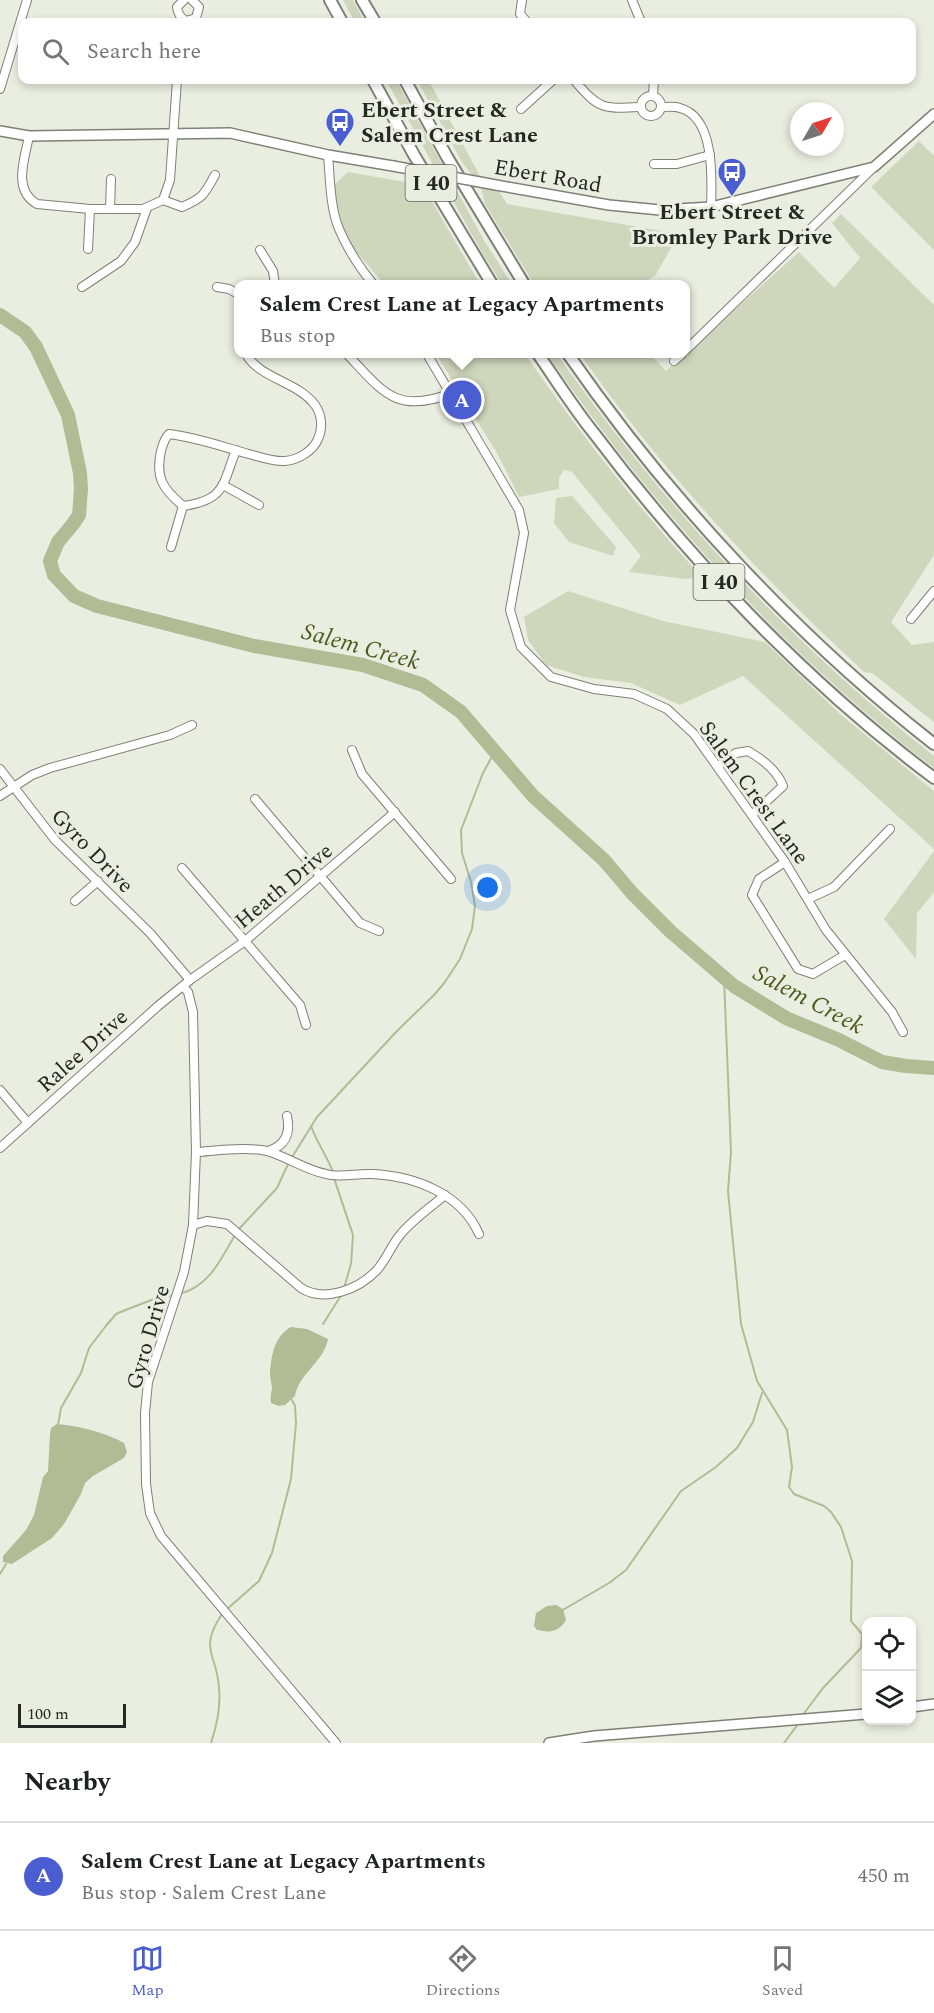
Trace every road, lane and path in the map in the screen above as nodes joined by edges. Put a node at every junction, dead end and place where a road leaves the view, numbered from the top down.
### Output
1 (27, 0) edge
2 (184, 0) edge
3 (192, 0) edge
4 (330, 0) edge
5 (362, 0) edge
6 (522, 0) edge
7 (632, 0) edge
8 (22, 18) edge
9 (182, 18) edge
10 (196, 18) edge
11 (340, 18) edge
12 (373, 18) edge
13 (524, 18) edge
14 (639, 18) edge
15 (18, 30) edge
16 (177, 84) edge
17 (375, 84) edge
18 (407, 84) edge
19 (549, 84) edge
20 (577, 84) edge
21 (654, 84) edge
22 (0, 89) edge
23 (653, 95) junction
24 (640, 107) junction
25 (661, 107) junction
26 (521, 109) dead end
27 (934, 114) edge
28 (0, 131) edge
29 (172, 133) junction
30 (29, 136) junction
31 (328, 154) junction
32 (710, 155) junction
33 (654, 164) dead end
34 (874, 167) junction
35 (215, 175) dead end
36 (111, 179) dead end
37 (164, 200) junction
38 (711, 207) junction
39 (147, 208) junction
40 (90, 209) junction
41 (110, 209) junction
42 (88, 249) dead end
43 (260, 250) dead end
44 (274, 280) edge
45 (369, 280) edge
46 (489, 280) edge
47 (521, 280) edge
48 (82, 287) dead end
49 (217, 287) dead end
50 (234, 292) edge
51 (690, 346) edge
52 (249, 358) edge
53 (351, 358) edge
54 (430, 358) edge
55 (541, 358) edge
56 (571, 358) edge
57 (677, 358) edge
58 (674, 361) dead end
59 (452, 393) junction
60 (236, 450) junction
61 (223, 485) junction
62 (259, 505) dead end
63 (183, 506) junction
64 (171, 547) dead end
65 (934, 591) edge
66 (912, 619) dead end
67 (192, 725) dead end
68 (934, 744) edge
69 (352, 750) dead end
70 (718, 766) junction
71 (0, 769) edge
72 (934, 778) edge
73 (14, 786) junction
74 (0, 796) edge
75 (255, 800) dead end
76 (395, 812) junction
77 (753, 814) junction
78 (890, 829) dead end
79 (785, 862) junction
80 (183, 868) dead end
81 (320, 878) junction
82 (451, 879) dead end
83 (98, 881) junction
84 (808, 899) junction
85 (75, 901) dead end
86 (379, 931) dead end
87 (244, 941) junction
88 (845, 955) junction
89 (190, 980) junction
90 (183, 986) junction
91 (306, 1026) dead end
92 (903, 1032) dead end
93 (0, 1090) edge
94 (287, 1116) dead end
95 (28, 1123) junction
96 (0, 1148) edge
97 (268, 1151) junction
98 (196, 1152) junction
99 (445, 1195) junction
100 (193, 1226) junction
101 (478, 1234) dead end
102 (934, 1704) edge
103 (916, 1706) edge
104 (862, 1714) edge
105 (336, 1743) edge
106 (549, 1743) edge

1 - 8 street
2 - 9 street
3 - 10 street
4 - 11 highway
5 - 12 highway
6 - 13 street
7 - 14 street
15 - 22 street
16 - 29 street
17 - 46 highway, I 40
18 - 47 highway, I 40
19 - 26 street
20 - 24 street
21 - 23 street
23 - 24 street
23 - 25 street
24 - 25 street
25 - 32 street
27 - 34 main road
28 - 30 main road, Ebert Road
29 - 30 main road, Ebert Road
29 - 31 main road, Ebert Road
29 - 37 street
30 - 40 street
31 - 38 main road, Ebert Road, bridge
31 - 45 street
32 - 33 street
32 - 38 street
34 - 38 main road, Ebert Road
34 - 51 street
35 - 37 street
36 - 41 street
37 - 39 street
39 - 41 street
39 - 48 street
40 - 41 street
40 - 42 street
43 - 44 street
49 - 50 street
52 - 60 street
53 - 59 street
54 - 59 street, Salem Crest Lane
55 - 72 highway, I 40
56 - 68 highway, I 40
57 - 58 street
59 - 70 street, Salem Crest Lane
60 - 61 street
60 - 63 street
61 - 62 street
61 - 63 street
63 - 64 street
65 - 66 street
67 - 73 street
69 - 76 street
70 - 77 street, Salem Crest Lane
70 - 77 street
71 - 73 street, Gyro Drive
73 - 74 street
73 - 83 street, Gyro Drive
75 - 81 street
76 - 81 street, Heath Drive
76 - 82 street
77 - 79 street, Salem Crest Lane
78 - 84 street
79 - 84 street, Salem Crest Lane
79 - 88 street
80 - 87 street
81 - 86 street
81 - 87 street, Heath Drive
83 - 85 street
83 - 89 street, Gyro Drive
84 - 88 street, Salem Crest Lane
87 - 89 street, Heath Drive
87 - 91 street
88 - 92 street, Salem Crest Lane
89 - 90 street, Ralee Drive
90 - 95 street, Ralee Drive
90 - 98 street, Gyro Drive
93 - 95 street
94 - 97 street
95 - 96 street, Ralee Drive
97 - 98 street
97 - 99 street
98 - 100 street, Gyro Drive
99 - 100 street
99 - 101 street
100 - 105 street, Gyro Drive
102 - 103 main road
104 - 106 main road

